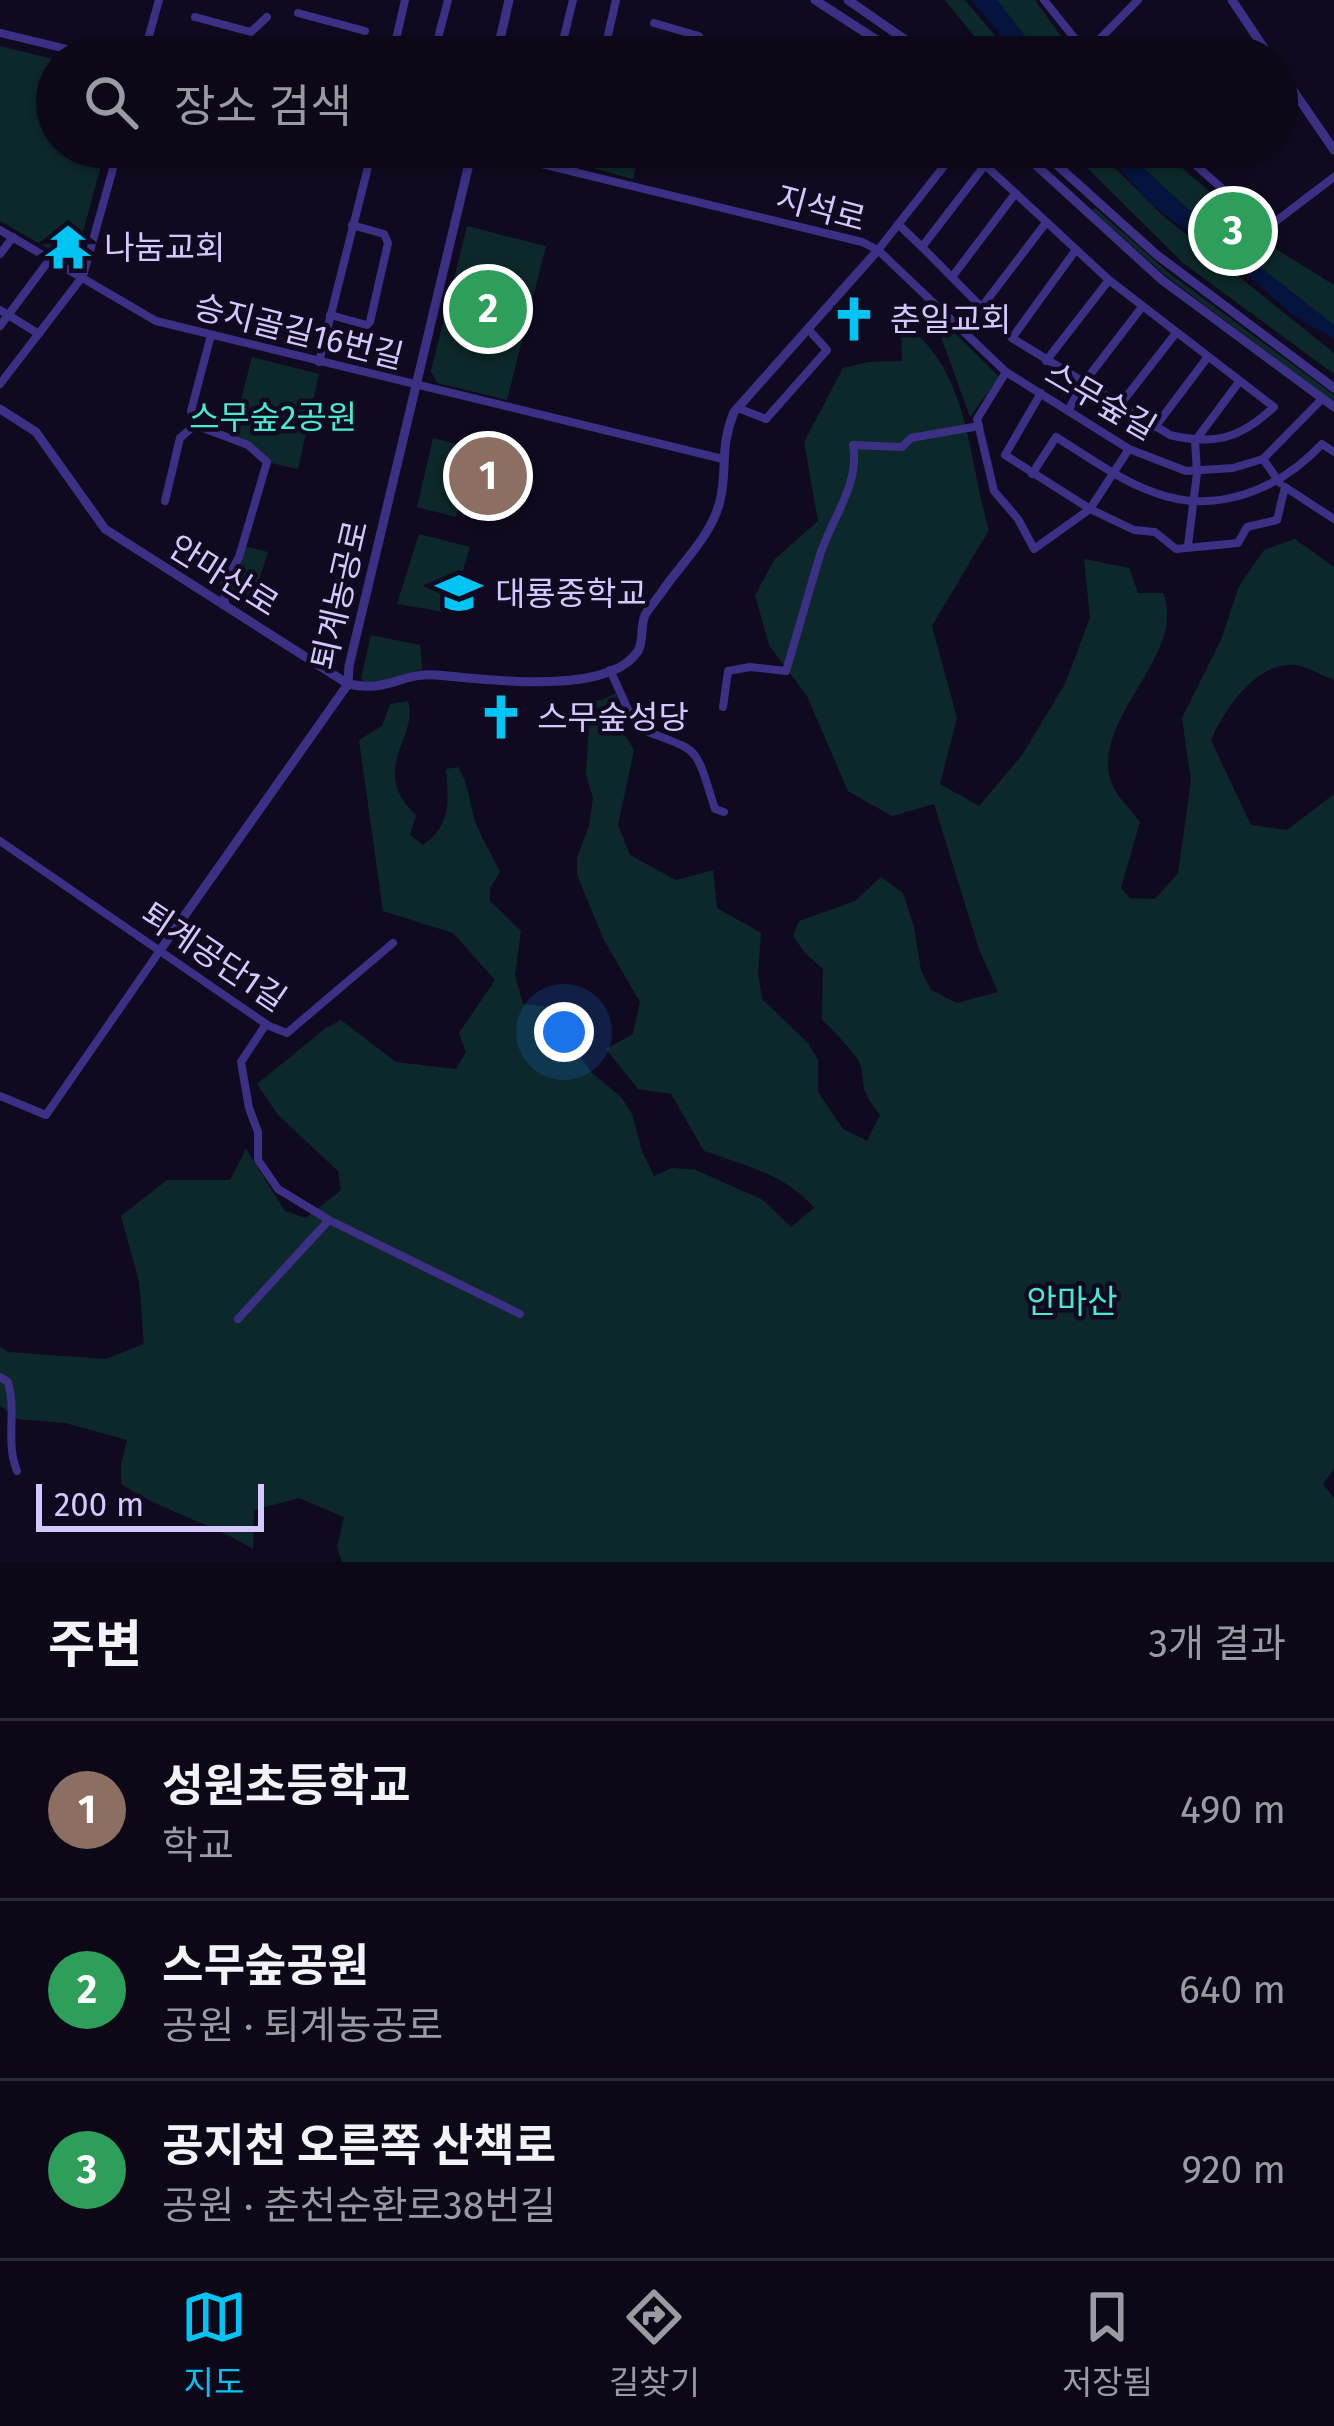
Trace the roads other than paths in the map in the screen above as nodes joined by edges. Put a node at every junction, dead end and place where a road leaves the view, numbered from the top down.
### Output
1 (159, 0) edge
2 (405, 0) edge
3 (448, 0) edge
4 (509, 0) edge
5 (573, 0) edge
6 (616, 0) edge
7 (815, 0) edge
8 (848, 0) edge
9 (1044, 0) edge
10 (1138, 0) edge
11 (1232, 0) edge
12 (298, 13) dead end
13 (195, 17) dead end
14 (267, 17) dead end
15 (654, 23) dead end
16 (365, 31) dead end
17 (0, 33) edge
18 (149, 36) edge
19 (397, 36) edge
20 (439, 36) edge
21 (501, 36) edge
22 (564, 36) edge
23 (608, 36) edge
24 (699, 36) dead end
25 (871, 36) edge
26 (899, 36) edge
27 (1073, 36) edge
28 (1105, 36) edge
29 (1256, 36) edge
30 (36, 42) edge
31 (1298, 98) edge
32 (1334, 150) edge
33 (112, 168) edge
34 (367, 168) edge
35 (467, 168) edge
36 (564, 168) edge
37 (942, 168) edge
38 (983, 168) edge
39 (988, 168) edge
40 (1040, 168) edge
41 (1060, 168) edge
42 (1199, 168) edge
43 (573, 170) joint
44 (1334, 177) edge
45 (1015, 194) junction
46 (898, 224) junction
47 (1045, 224) junction
48 (352, 225) junction
49 (0, 230) edge
50 (13, 237) junction
51 (922, 247) junction
52 (878, 250) junction
53 (1075, 251) junction
54 (0, 254) edge
55 (50, 260) junction
56 (83, 277) junction
57 (952, 277) junction
58 (1109, 280) junction
59 (1142, 307) junction
60 (982, 309) junction
61 (4, 312) edge
62 (330, 315) junction
63 (0, 326) edge
64 (807, 328) junction
65 (962, 330) junction
66 (1175, 333) junction
67 (39, 334) junction
68 (212, 335) junction
69 (1012, 338) junction
70 (1207, 358) junction
71 (319, 362) junction
72 (1046, 362) junction
73 (1006, 373) junction
74 (1239, 382) junction
75 (0, 384) edge
76 (417, 384) junction
77 (1082, 385) junction
78 (1334, 388) edge
79 (1041, 393) junction
80 (1322, 399) junction
81 (1119, 406) junction
82 (1334, 407) edge
83 (738, 408) junction
84 (0, 409) edge
85 (1068, 411) junction
86 (195, 425) junction
87 (979, 426) junction
88 (1155, 427) junction
89 (1195, 441) junction
90 (1129, 449) junction
91 (1334, 452) edge
92 (1005, 455) junction
93 (723, 459) junction
94 (1263, 460) junction
95 (992, 471) junction
96 (1114, 472) junction
97 (1197, 472) junction
98 (1032, 474) junction
99 (1282, 484) junction
100 (165, 501) dead end
101 (1195, 501) junction
102 (1090, 509) junction
103 (1334, 519) edge
104 (1188, 545) junction
105 (225, 607) junction
106 (610, 669) junction
107 (348, 684) junction
108 (723, 707) dead end
109 (724, 812) dead end
110 (0, 841) edge
111 (393, 943) dead end
112 (160, 950) junction
113 (266, 1024) junction
114 (0, 1096) edge
115 (329, 1220) junction
116 (520, 1314) dead end
117 (238, 1319) dead end
118 (0, 1377) edge
119 (17, 1471) dead end

1 - 18 street
2 - 19 street
3 - 20 street
4 - 21 street
5 - 22 street
6 - 23 street
7 - 25 street
8 - 26 street
9 - 27 street
10 - 28 street
11 - 29 street
12 - 16 street
13 - 14 street
15 - 24 street
17 - 30 street
31 - 32 street
33 - 56 street
34 - 48 street
35 - 76 street, 퇴계농공로
36 - 43 street, 지석로
37 - 46 street
38 - 51 street
39 - 45 street
40 - 80 street
41 - 78 street
42 - 44 street
43 - 52 street, 지석로
45 - 47 street
45 - 57 street
46 - 51 street
46 - 52 street
47 - 53 street
47 - 60 street
48 - 62 street
48 - 62 street
49 - 50 street, 승지골길16번길
50 - 54 street
50 - 55 street, 승지골길16번길
51 - 57 street
52 - 64 street
52 - 65 street, 스무숲길
53 - 58 street
53 - 69 street
55 - 56 street, 승지골길16번길
55 - 61 street
56 - 67 street
56 - 68 street, 승지골길16번길
57 - 60 street
58 - 59 street
58 - 72 street
59 - 66 street
59 - 77 street
60 - 65 street
60 - 69 street
61 - 63 street
61 - 67 street
62 - 71 street
64 - 83 street
64 - 83 street
65 - 73 street, 스무숲길
66 - 70 street
66 - 81 street
67 - 75 street
68 - 71 street, 승지골길16번길
68 - 86 street
69 - 72 street
70 - 74 street
70 - 88 street
71 - 76 street, 승지골길16번길
72 - 77 street
73 - 79 street, 스무숲길
73 - 87 street
74 - 89 street
74 - 89 street
76 - 93 street, 승지골길16번길
76 - 107 street, 퇴계농공로
77 - 81 street
77 - 85 street
79 - 85 street, 스무숲길
79 - 92 street
80 - 82 street
80 - 94 street
81 - 88 street
83 - 93 street
84 - 105 street, 안마산로
85 - 90 street, 스무숲길
86 - 100 street
86 - 105 street
87 - 95 street
87 - 108 street
88 - 89 street
89 - 97 street
90 - 96 street
90 - 97 street, 스무숲길
91 - 99 street
92 - 95 street
92 - 98 street
93 - 106 street
94 - 97 street, 스무숲길
94 - 99 street
95 - 102 street
96 - 98 street
96 - 101 street
96 - 102 street
97 - 101 street
98 - 102 street
99 - 101 street
99 - 103 street
99 - 104 street
101 - 104 street
102 - 104 street
105 - 107 street, 안마산로
106 - 107 street
106 - 109 street
107 - 112 street, 퇴계농공로
110 - 112 street, 퇴계공단1길
111 - 113 street, 퇴계공단1길
112 - 113 street, 퇴계공단1길
112 - 114 street, 퇴계농공로
113 - 115 street
115 - 116 street
115 - 117 street
118 - 119 street

